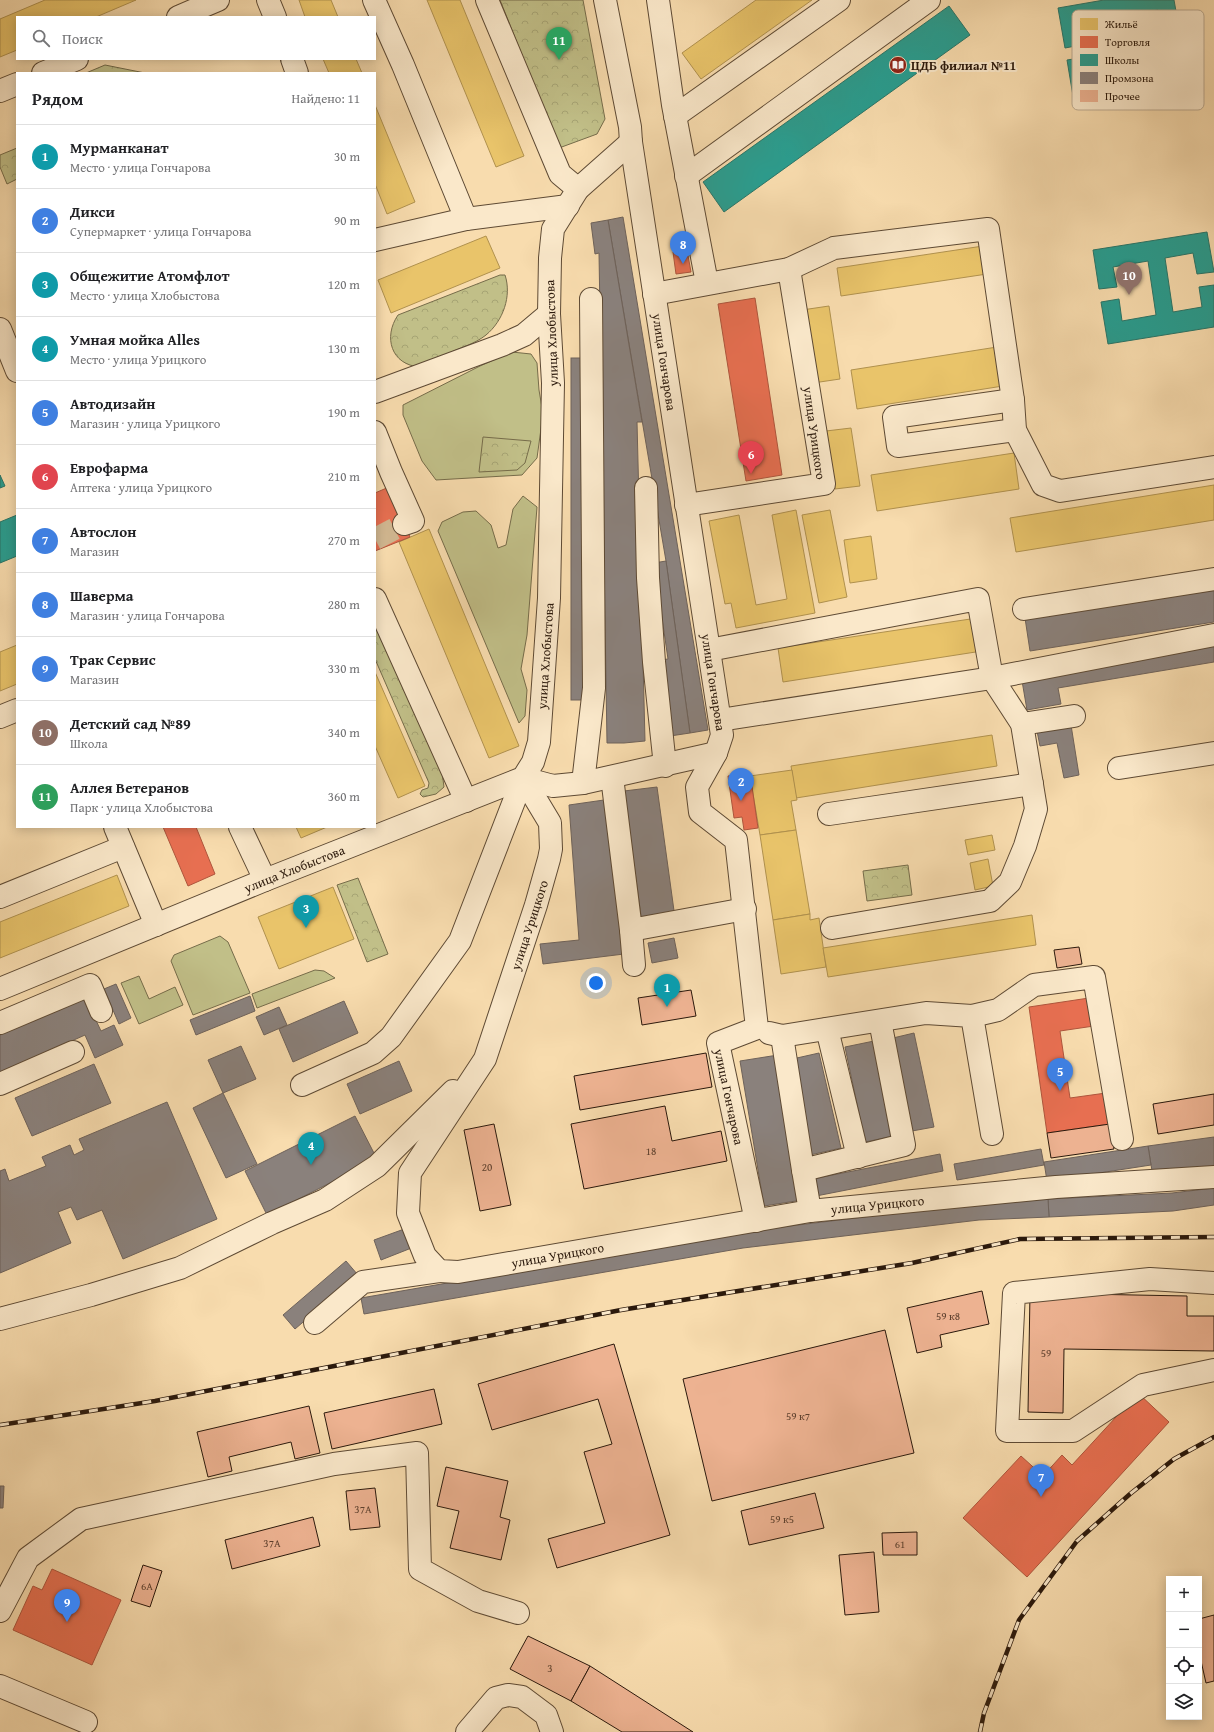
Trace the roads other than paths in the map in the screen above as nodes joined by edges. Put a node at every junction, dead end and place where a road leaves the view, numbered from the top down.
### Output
1 (218, 0) edge
2 (268, 0) edge
3 (374, 0) edge
4 (487, 0) edge
5 (605, 0) edge
6 (658, 0) edge
7 (839, 0) edge
8 (928, 0) edge
9 (180, 16) edge
10 (275, 16) edge
11 (75, 60) edge
12 (292, 60) edge
13 (45, 72) edge
14 (298, 72) edge
15 (16, 84) edge
16 (0, 91) edge
17 (675, 116) junction
18 (630, 142) junction
19 (686, 176) junction
20 (573, 198) junction
21 (466, 219) junction
22 (376, 240) edge
23 (789, 269) junction
24 (707, 283) junction
25 (654, 294) junction
26 (590, 300) dead end
27 (549, 314) junction
28 (0, 330) edge
29 (16, 369) edge
30 (376, 392) edge
31 (1013, 400) junction
32 (1015, 430) junction
33 (376, 434) edge
34 (1214, 467) edge
35 (646, 488) dead end
36 (686, 505) junction
37 (404, 524) tunnel mouth
38 (1214, 579) edge
39 (376, 601) edge
40 (1024, 608) dead end
41 (1214, 635) edge
42 (709, 650) junction
43 (992, 678) junction
44 (16, 710) edge
45 (1074, 716) dead end
46 (0, 717) edge
47 (720, 720) junction
48 (1022, 724) junction
49 (716, 752) junction
50 (1214, 753) edge
51 (665, 766) junction
52 (1119, 768) dead end
53 (612, 777) junction
54 (522, 778) junction
55 (583, 783) junction
56 (1032, 784) junction
57 (466, 801) junction
58 (829, 814) dead end
59 (115, 828) edge
60 (240, 828) edge
61 (375, 832) edge
62 (123, 847) junction
63 (264, 880) junction
64 (0, 897) edge
65 (745, 910) junction
66 (156, 925) junction
67 (832, 928) dead end
68 (631, 930) junction
69 (634, 965) dead end
70 (51, 968) junction
71 (0, 989) edge
72 (62, 996) junction
73 (101, 1011) dead end
74 (972, 1016) junction
75 (6, 1020) edge
76 (880, 1021) junction
77 (757, 1028) junction
78 (828, 1029) junction
79 (782, 1036) junction
80 (72, 1052) dead end
81 (485, 1060) junction
82 (0, 1084) edge
83 (302, 1085) dead end
84 (992, 1134) dead end
85 (1122, 1139) dead end
86 (858, 1157) junction
87 (803, 1170) junction
88 (1214, 1177) edge
89 (810, 1211) junction
90 (756, 1221) junction
91 (439, 1271) junction
92 (1214, 1283) edge
93 (0, 1319) edge
94 (315, 1323) dead end
95 (1214, 1370) edge
96 (0, 1611) edge
97 (518, 1613) dead end
98 (0, 1686) edge
99 (86, 1722) dead end
100 (467, 1732) edge
101 (552, 1732) edge

1 - 9 street
2 - 10 street
3 - 21 street
4 - 20 street
5 - 18 street
6 - 17 street
7 - 17 street
8 - 19 street
11 - 13 street
12 - 14 street
15 - 16 street
17 - 19 street
18 - 20 street, улица Хлобыстова
18 - 25 street, улица Гончарова
19 - 24 street
20 - 21 street
20 - 27 street, улица Хлобыстова
21 - 22 street
23 - 24 street
23 - 31 street
23 - 36 street, улица Урицкого
24 - 25 street
25 - 36 street, улица Гончарова
26 - 55 street
27 - 30 street
27 - 54 street, улица Хлобыстова
28 - 29 street
31 - 32 street
31 - 32 street
32 - 34 street
33 - 37 street
35 - 51 street
36 - 42 street, улица Гончарова
38 - 40 street
39 - 57 street
41 - 43 street
42 - 43 street
42 - 47 street, улица Гончарова
43 - 47 street
43 - 48 street
44 - 46 street
45 - 48 street
47 - 49 street, улица Гончарова
48 - 56 street
49 - 51 street
49 - 65 street, улица Гончарова
50 - 52 street
51 - 53 street
53 - 55 street
53 - 68 street
54 - 55 street
54 - 57 street, улица Хлобыстова
54 - 81 street, улица Урицкого
54 - 83 street
56 - 58 street
56 - 67 street
57 - 61 street, улица Хлобыстова
59 - 62 street
60 - 63 street
61 - 63 street, улица Хлобыстова
62 - 64 street
62 - 66 street
63 - 66 street, улица Хлобыстова
65 - 68 street
65 - 77 street, улица Гончарова
66 - 70 street, улица Хлобыстова
68 - 69 street
70 - 71 street, улица Хлобыстова
70 - 72 street
71 - 75 street
72 - 73 street
72 - 75 street
74 - 76 street
74 - 84 street
74 - 85 street
76 - 78 street
76 - 86 street
77 - 79 street
77 - 90 street, улица Гончарова
78 - 79 street
78 - 86 street
79 - 87 street
80 - 82 street
81 - 91 street, улица Урицкого
81 - 93 street
86 - 87 street
87 - 89 street
88 - 89 street, улица Урицкого
89 - 90 street, улица Урицкого
90 - 91 street, улица Урицкого
91 - 94 street
92 - 95 street
96 - 97 street
98 - 99 street
100 - 101 street

